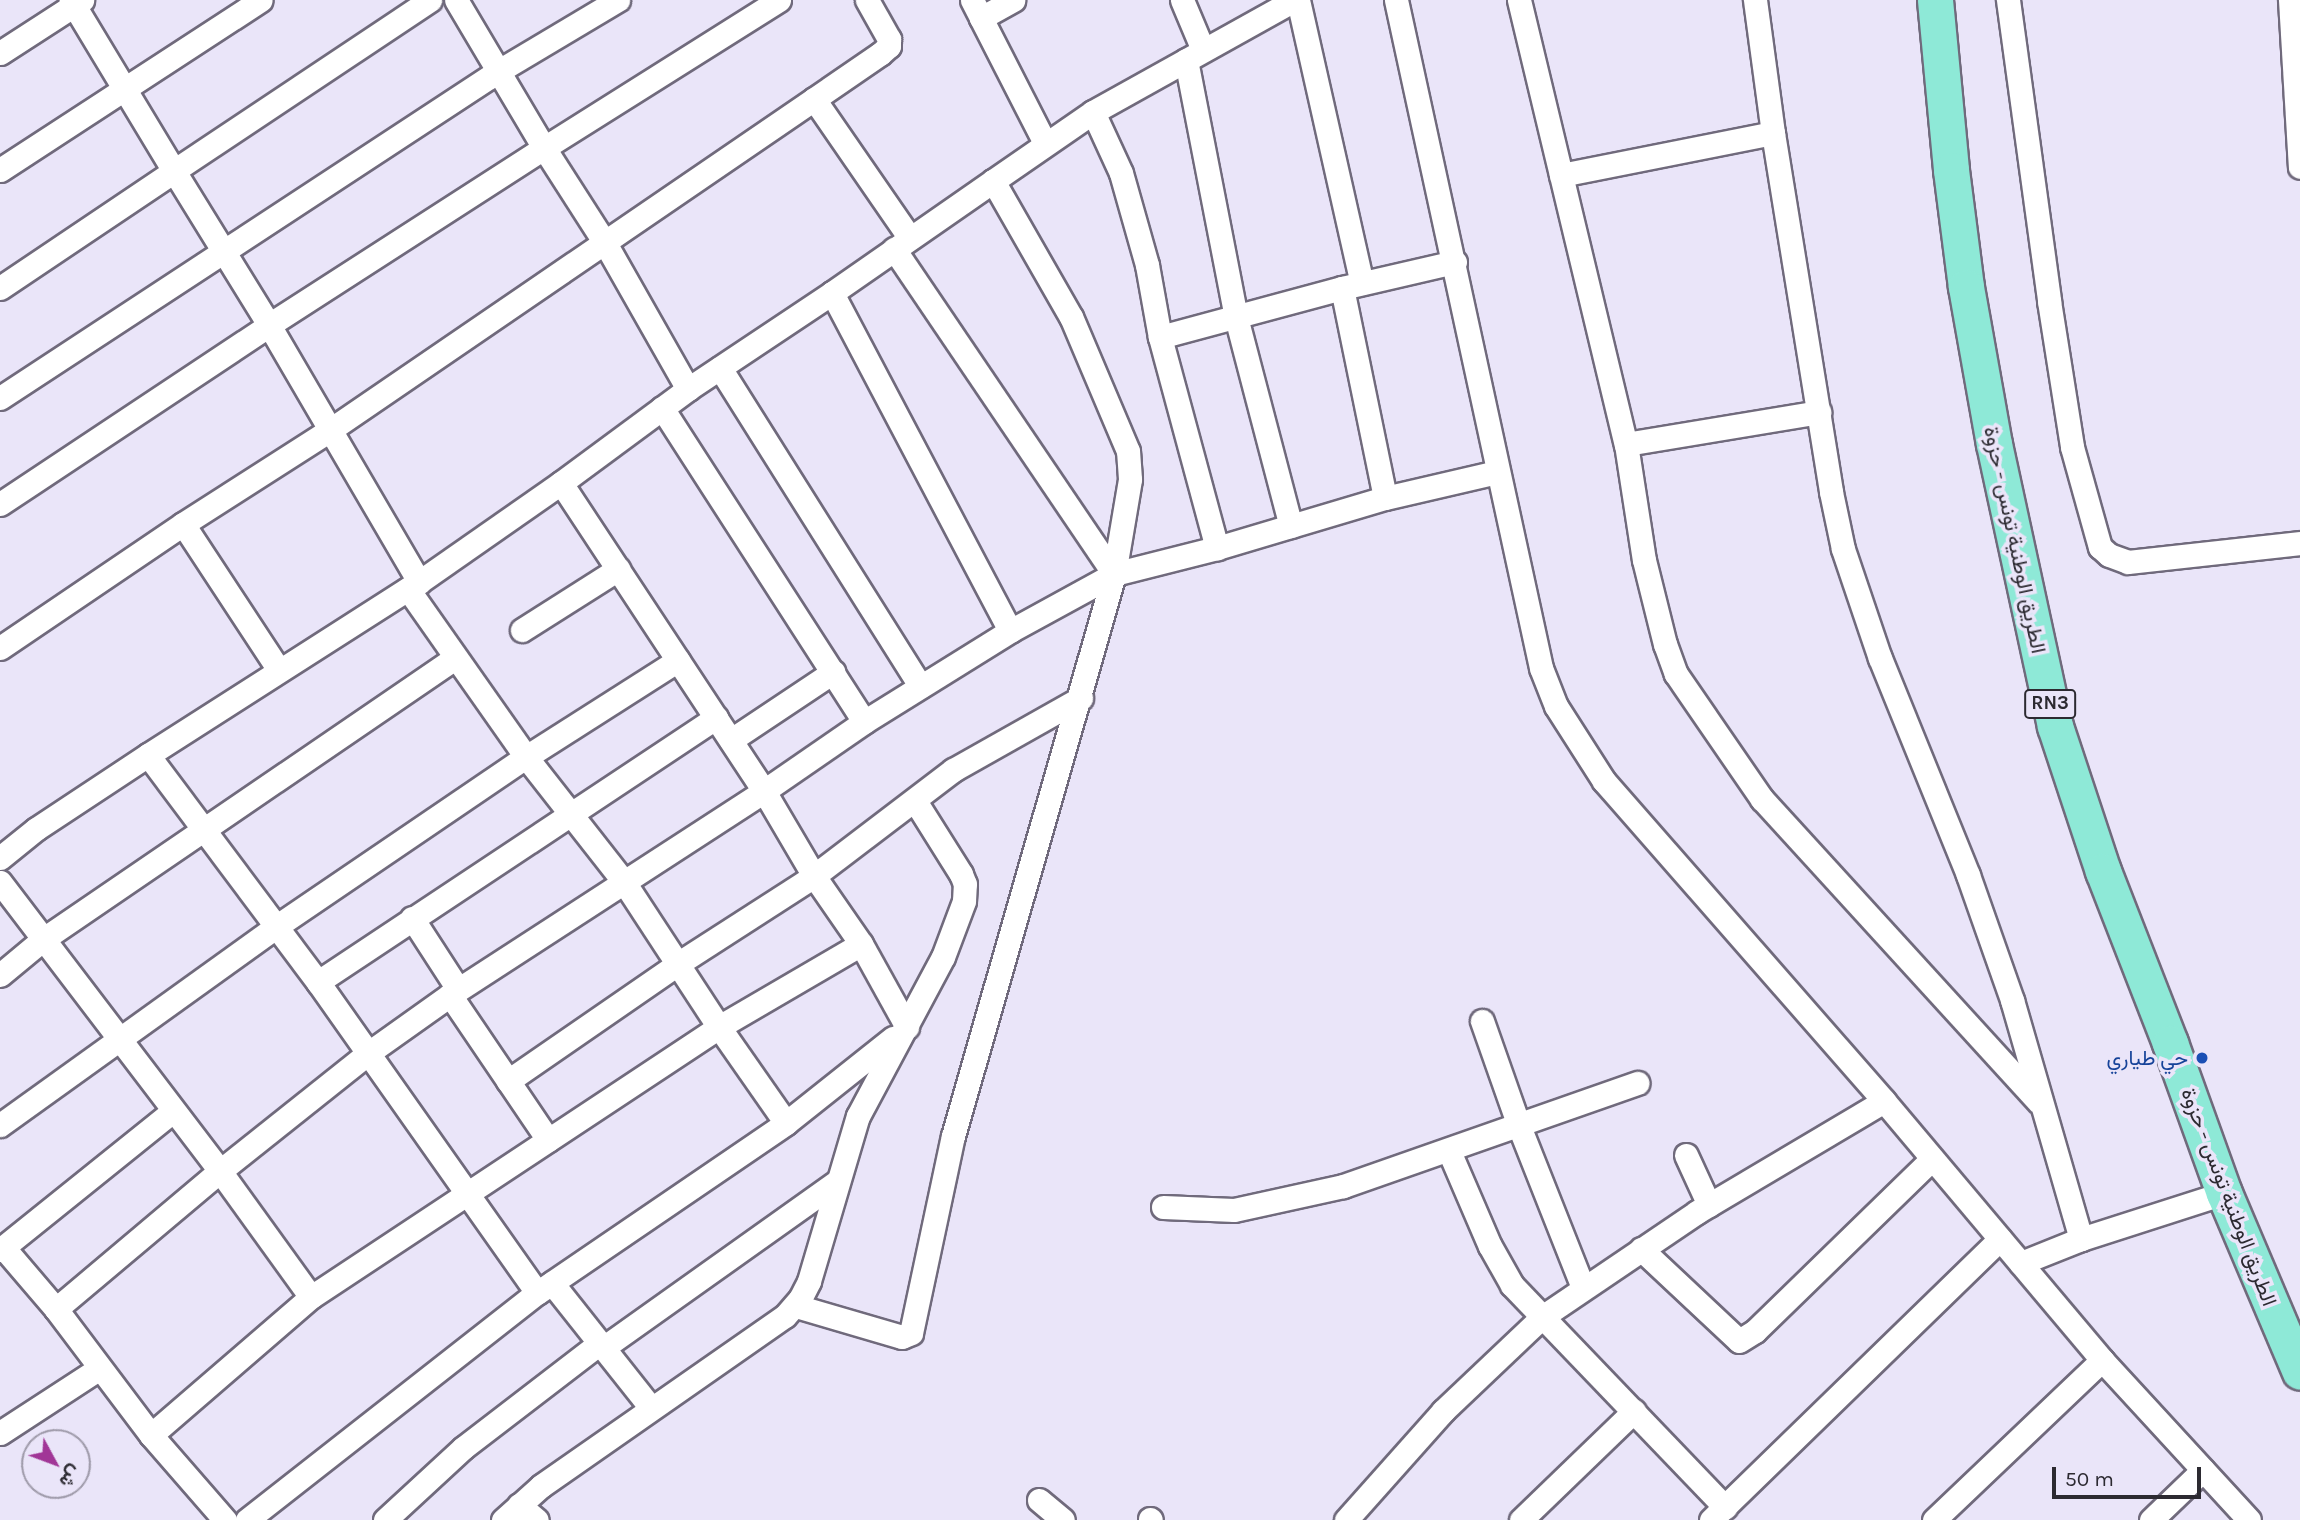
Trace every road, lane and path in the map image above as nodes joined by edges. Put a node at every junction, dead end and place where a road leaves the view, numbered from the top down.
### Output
1 (261, 0) edge
2 (430, 0) edge
3 (456, 0) edge
4 (618, 0) edge
5 (779, 0) edge
6 (867, 0) edge
7 (1013, 0) edge
8 (1182, 0) edge
9 (1296, 0) edge
10 (1396, 0) edge
11 (1519, 0) edge
12 (1755, 0) edge
13 (1935, 0) edge
14 (2008, 0) edge
15 (2290, 0) edge
16 (76, 2) edge
17 (976, 9) edge
18 (2300, 11) edge
19 (0, 53) edge
20 (1195, 55) junction
21 (496, 72) junction
22 (126, 89) junction
23 (814, 99) junction
24 (1093, 112) junction
25 (1773, 133) junction
26 (1045, 143) junction
27 (544, 148) junction
28 (2300, 167) edge
29 (0, 170) edge
30 (174, 171) junction
31 (1561, 175) junction
32 (993, 181) junction
33 (606, 243) junction
34 (902, 244) junction
35 (223, 251) junction
36 (1455, 262) junction
37 (1352, 285) junction
38 (0, 288) edge
39 (832, 293) junction
40 (1236, 317) junction
41 (269, 325) junction
42 (1160, 337) junction
43 (720, 368) junction
44 (688, 389) junction
45 (0, 398) edge
46 (662, 408) junction
47 (1819, 412) junction
48 (330, 430) junction
49 (1626, 444) junction
50 (1497, 472) junction
51 (561, 483) junction
52 (1385, 498) junction
53 (0, 504) edge
54 (183, 524) junction
55 (1291, 526) junction
56 (2300, 543) edge
57 (1217, 548) junction
58 (618, 569) junction
59 (1114, 574) junction
60 (413, 585) junction
61 (522, 630) dead end
62 (1010, 631) junction
63 (0, 648) edge
64 (455, 658) junction
65 (678, 660) junction
66 (279, 670) junction
67 (833, 672) junction
68 (920, 686) junction
69 (1081, 698) junction
70 (716, 718) junction
71 (864, 722) junction
72 (731, 740) junction
73 (148, 755) junction
74 (526, 757) junction
75 (764, 791) junction
76 (915, 801) junction
77 (570, 812) junction
78 (205, 828) junction
79 (0, 858) edge
80 (814, 876) junction
81 (0, 882) edge
82 (624, 882) junction
83 (412, 918) junction
84 (277, 926) junction
85 (42, 940) junction
86 (861, 944) junction
87 (679, 963) junction
88 (0, 975) edge
89 (318, 982) junction
90 (454, 992) junction
91 (1482, 1021) dead end
92 (719, 1027) junction
93 (906, 1027) junction
94 (120, 1041) junction
95 (367, 1054) junction
96 (508, 1081) junction
97 (1637, 1083) dead end
98 (1884, 1101) junction
99 (2042, 1105) junction
100 (173, 1111) junction
101 (786, 1123) junction
102 (0, 1125) edge
103 (1519, 1126) junction
104 (548, 1140) junction
105 (1449, 1152) junction
106 (1686, 1154) dead end
107 (1932, 1159) junction
108 (220, 1171) junction
109 (837, 1182) junction
110 (467, 1192) junction
111 (2224, 1194) junction
112 (1709, 1205) junction
113 (1163, 1208) dead end
114 (2000, 1239) junction
115 (2081, 1239) junction
116 (2, 1248) edge
117 (1641, 1249) junction
118 (2021, 1263) junction
119 (544, 1288) junction
120 (1583, 1289) junction
121 (311, 1297) junction
122 (796, 1306) junction
123 (55, 1308) junction
124 (1542, 1317) junction
125 (601, 1345) junction
126 (2102, 1360) junction
127 (98, 1369) junction
128 (2300, 1372) edge
129 (651, 1408) junction
130 (1634, 1410) junction
131 (0, 1433) edge
132 (151, 1435) junction
133 (2203, 1470) junction
134 (1038, 1500) dead end
135 (511, 1512) edge
136 (1718, 1513) edge
137 (225, 1520) edge
138 (247, 1520) edge
139 (385, 1520) edge
140 (537, 1520) edge
141 (1063, 1520) edge
142 (1346, 1520) edge
143 (1521, 1520) edge
144 (1934, 1520) edge
145 (2151, 1520) edge
146 (2249, 1520) edge

1 - 22 street
2 - 30 street
3 - 21 street
4 - 21 street
5 - 27 street
6 - 23 street
7 - 17 street
8 - 20 street
9 - 20 street
9 - 37 street
10 - 36 street
11 - 31 street
12 - 25 street
13 - 111 main road, الطريق الوطنية تونس - حزوة / RN3
14 - 56 street
15 - 18 street
15 - 28 street
16 - 19 street
16 - 22 street
17 - 26 street
20 - 24 street
20 - 40 street
21 - 27 street
21 - 35 street
22 - 29 street
22 - 30 street
23 - 33 street
23 - 34 street
24 - 26 street
24 - 42 street
25 - 31 street
25 - 47 street
26 - 32 street
27 - 33 street
27 - 41 street
30 - 35 street
30 - 38 street
31 - 49 street
32 - 34 street
32 - 59 street
33 - 44 street
33 - 48 street
34 - 39 street
34 - 59 street
35 - 41 street
35 - 45 street
36 - 37 street
36 - 50 street
37 - 40 street
37 - 52 street
39 - 43 street
39 - 62 street
40 - 42 street
40 - 55 street
41 - 48 street
41 - 53 street
42 - 57 street
43 - 44 street
43 - 68 street
44 - 46 street
46 - 51 street
46 - 67 street
47 - 49 street
47 - 99 street
48 - 54 street
48 - 60 street
49 - 99 street
50 - 52 street
50 - 98 street
51 - 58 street
51 - 60 street
52 - 55 street
54 - 63 street
54 - 66 street
55 - 57 street
57 - 59 street
58 - 61 street
58 - 65 street
59 - 62 street
59 - 69 street
60 - 64 street
60 - 66 street
62 - 68 street
64 - 74 street
64 - 78 street
65 - 70 street
65 - 74 street
66 - 73 street
67 - 71 street
67 - 72 street
68 - 71 street
69 - 76 street
69 - 122 street
70 - 72 street
70 - 77 street
71 - 75 street
72 - 75 street
73 - 78 street
73 - 79 street
74 - 77 street
74 - 84 street
75 - 80 street
75 - 82 street
76 - 80 street
76 - 93 street
77 - 82 street
77 - 83 street
78 - 84 street
78 - 85 street
80 - 86 street
80 - 87 street
81 - 85 street
82 - 87 street
82 - 90 street
83 - 89 street
83 - 90 street
84 - 89 street
84 - 94 street
85 - 88 street
85 - 94 street
86 - 92 street
86 - 93 street
87 - 92 street
87 - 96 street
89 - 95 street
90 - 95 street
90 - 96 street
91 - 103 street
92 - 101 street
92 - 104 street
93 - 101 street
93 - 109 street
94 - 100 street
94 - 102 street
95 - 108 street
95 - 110 street
96 - 104 street
97 - 103 street
98 - 107 street
98 - 112 street
99 - 115 street
100 - 108 street
100 - 116 street
101 - 119 street
103 - 105 street
103 - 120 street
104 - 110 street
105 - 113 street
105 - 124 street
106 - 112 street
107 - 114 street
107 - 117 street
108 - 121 street
108 - 123 street
109 - 122 street
109 - 125 street
110 - 119 street
110 - 121 street
111 - 115 street
111 - 128 main road, الطريق الوطنية تونس - حزوة / RN3
112 - 117 street
114 - 118 street
114 - 136 street
115 - 118 street
116 - 123 street
117 - 120 street
118 - 126 street
119 - 125 street
119 - 138 street
120 - 124 street
121 - 132 street
122 - 129 street
123 - 127 street
124 - 130 street
124 - 142 street
125 - 129 street
125 - 139 street
126 - 133 street
126 - 144 street
127 - 131 street
127 - 132 street
129 - 135 street
130 - 136 street
130 - 143 street
132 - 137 street
133 - 145 street
133 - 146 street
134 - 141 street
135 - 140 street

